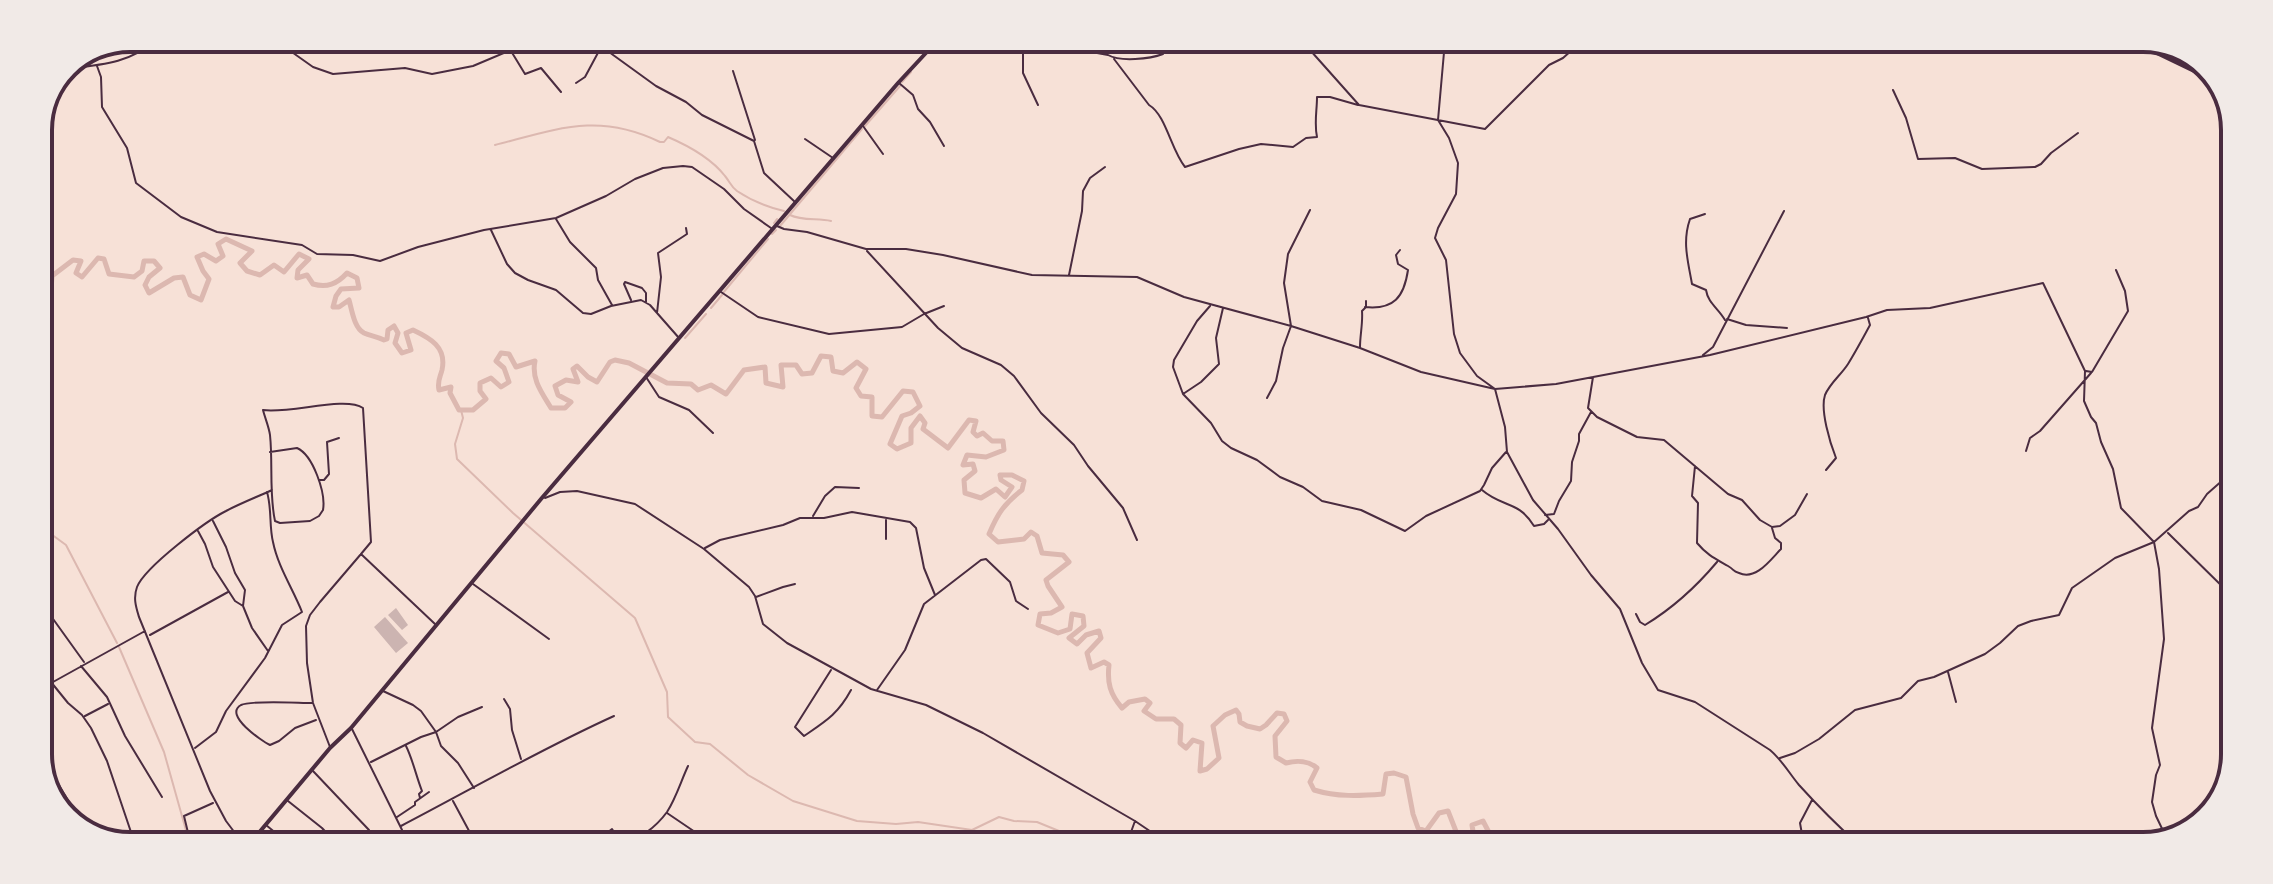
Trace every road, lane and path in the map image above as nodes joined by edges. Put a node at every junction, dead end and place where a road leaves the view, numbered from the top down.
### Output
1 (140, 52) edge
2 (292, 52) edge
3 (506, 52) edge
4 (512, 52) edge
5 (599, 52) edge
6 (608, 52) edge
7 (927, 52) edge
8 (1024, 52) edge
9 (1091, 52) edge
10 (1312, 52) edge
11 (1444, 52) edge
12 (1570, 52) edge
13 (2156, 53) edge
14 (1163, 54) dead end
15 (2160, 55) joint
16 (1114, 59) junction
17 (97, 66) junction
18 (84, 67) edge
19 (2193, 70) edge
20 (733, 71) dead end
21 (576, 83) dead end
22 (898, 83) junction
23 (1893, 90) dead end
24 (561, 92) dead end
25 (1038, 105) dead end
26 (1358, 105) junction
27 (1438, 120) junction
28 (862, 125) junction
29 (2078, 133) dead end
30 (805, 139) dead end
31 (754, 141) junction
32 (944, 146) dead end
33 (883, 154) dead end
34 (834, 159) junction
35 (1105, 167) dead end
36 (796, 202) junction
37 (1310, 210) dead end
38 (1784, 211) dead end
39 (1705, 214) dead end
40 (556, 218) junction
41 (686, 228) dead end
42 (774, 228) junction
43 (491, 230) junction
44 (866, 249) junction
45 (1400, 250) dead end
46 (2116, 270) dead end
47 (1069, 276) junction
48 (720, 292) junction
49 (631, 301) junction
50 (1366, 301) dead end
51 (646, 302) junction
52 (1210, 305) junction
53 (612, 306) junction
54 (944, 306) dead end
55 (1224, 307) junction
56 (1365, 307) junction
57 (656, 314) junction
58 (924, 314) junction
59 (1867, 317) junction
60 (1726, 320) junction
61 (1291, 326) junction
62 (1787, 328) dead end
63 (680, 338) junction
64 (1360, 348) junction
65 (1701, 357) junction
66 (2085, 371) junction
67 (2092, 372) junction
68 (649, 374) junction
69 (1593, 377) junction
70 (2086, 379) junction
71 (1495, 389) junction
72 (1183, 394) junction
73 (1267, 398) dead end
74 (1591, 411) junction
75 (713, 433) dead end
76 (339, 438) dead end
77 (2026, 451) dead end
78 (270, 452) junction
79 (1507, 452) junction
80 (1695, 466) junction
81 (1826, 470) dead end
82 (318, 479) junction
83 (2221, 482) edge
84 (859, 488) dead end
85 (272, 490) junction
86 (1481, 490) junction
87 (267, 492) junction
88 (1807, 494) dead end
89 (541, 499) junction
90 (1545, 515) junction
91 (812, 517) junction
92 (886, 519) junction
93 (1548, 519) junction
94 (212, 520) junction
95 (1772, 527) junction
96 (198, 530) junction
97 (2167, 532) junction
98 (886, 539) dead end
99 (1137, 540) dead end
100 (2154, 542) junction
101 (704, 549) junction
102 (361, 554) junction
103 (1718, 561) junction
104 (472, 583) junction
105 (795, 584) dead end
106 (2221, 585) edge
107 (229, 591) junction
108 (935, 595) junction
109 (755, 597) junction
110 (243, 606) junction
111 (1028, 609) dead end
112 (1636, 614) dead end
113 (52, 619) edge
114 (436, 625) junction
115 (145, 631) junction
116 (148, 637) junction
117 (549, 639) dead end
118 (269, 652) junction
119 (83, 665) junction
120 (832, 669) junction
121 (1948, 671) junction
122 (52, 683) joint
123 (382, 690) junction
124 (851, 690) dead end
125 (877, 691) junction
126 (504, 699) dead end
127 (1956, 702) dead end
128 (313, 703) junction
129 (108, 704) junction
130 (482, 707) dead end
131 (614, 716) dead end
132 (84, 717) junction
133 (318, 720) junction
134 (351, 728) junction
135 (436, 732) junction
136 (405, 744) junction
137 (330, 748) junction
138 (194, 749) junction
139 (1780, 758) junction
140 (522, 761) junction
141 (370, 762) junction
142 (688, 766) dead end
143 (312, 771) junction
144 (58, 783) edge
145 (474, 789) junction
146 (429, 792) dead end
147 (162, 797) dead end
148 (420, 798) junction
149 (287, 800) junction
150 (452, 800) junction
151 (1813, 800) junction
152 (69, 802) edge
153 (215, 802) junction
154 (667, 813) junction
155 (396, 817) junction
156 (1135, 821) junction
157 (266, 825) junction
158 (401, 826) junction
159 (2162, 829) edge
160 (369, 830) joint
161 (131, 832) edge
162 (188, 832) edge
163 (235, 832) edge
164 (260, 832) edge
165 (274, 832) edge
166 (326, 832) edge
167 (366, 832) edge
168 (404, 832) edge
169 (469, 832) edge
170 (646, 832) edge
171 (695, 832) edge
172 (1131, 832) edge
173 (1150, 832) edge
174 (1802, 832) edge
175 (1846, 832) edge

1 - 17 street
2 - 3 street
4 - 24 street
5 - 21 street
6 - 31 street
7 - 22 main road
8 - 25 street
9 - 16 street
10 - 26 street
11 - 27 street
12 - 27 street
13 - 15 main road
14 - 16 street
15 - 19 main road
16 - 26 street
17 - 18 street
17 - 43 street
20 - 31 street
22 - 28 main road
22 - 32 street
23 - 29 street
26 - 27 street
27 - 71 street
28 - 33 street
28 - 34 main road
30 - 34 street
31 - 36 street
34 - 36 main road
35 - 47 street
36 - 42 main road
37 - 61 street
38 - 60 street
39 - 60 street
40 - 42 street
40 - 43 street
40 - 53 street
41 - 57 street
42 - 44 street
42 - 48 main road
43 - 53 street
44 - 47 street
44 - 58 street
45 - 56 street
46 - 67 street
47 - 52 street
48 - 58 street
48 - 63 main road
49 - 51 street
49 - 51 street
49 - 53 street
50 - 56 street
51 - 57 street
52 - 55 street
52 - 72 street
54 - 58 street
55 - 61 street
55 - 72 street
56 - 64 street
57 - 63 street
58 - 99 street
59 - 65 street
59 - 66 street
59 - 81 street
60 - 62 street
60 - 65 street
61 - 64 street
61 - 73 street
63 - 68 main road
64 - 71 street
65 - 69 street
66 - 67 street
66 - 70 street
67 - 70 street
68 - 75 street
68 - 89 main road
69 - 71 street
69 - 74 street
70 - 77 street
70 - 100 street
71 - 79 street
72 - 86 street
74 - 80 street
74 - 90 street
76 - 82 street
78 - 82 street
78 - 85 street
78 - 102 street
79 - 86 street
79 - 90 street
80 - 95 street
80 - 103 street
82 - 85 street
83 - 97 street
84 - 91 street
85 - 87 street
86 - 93 street
87 - 94 street
87 - 118 street
88 - 95 street
89 - 101 street
89 - 104 main road
90 - 93 street
91 - 92 street
91 - 101 street
92 - 98 street
92 - 108 street
93 - 139 street
94 - 96 street
94 - 110 street
95 - 103 street
96 - 107 street
96 - 115 street
97 - 100 street
97 - 106 street
100 - 121 street
100 - 159 street
101 - 109 street
102 - 114 street
102 - 128 street
103 - 112 street
104 - 114 main road
104 - 117 street
105 - 109 street
107 - 110 street
107 - 116 street
108 - 111 street
108 - 125 street
109 - 120 street
110 - 118 street
113 - 119 street
114 - 123 main road
115 - 116 street
115 - 119 street
116 - 138 street
118 - 138 street
119 - 122 street
119 - 129 street
120 - 124 street
120 - 125 street
121 - 127 street
121 - 139 street
122 - 132 street
123 - 134 main road
123 - 135 street
125 - 156 street
126 - 140 street
128 - 133 street
128 - 133 street
129 - 132 street
129 - 147 street
130 - 135 street
131 - 140 street
132 - 161 street
133 - 137 street
134 - 137 main road
134 - 141 street
135 - 136 street
135 - 145 street
136 - 141 street
136 - 148 street
137 - 143 main road
138 - 153 street
139 - 151 street
140 - 145 street
141 - 155 street
142 - 154 street
143 - 149 main road
143 - 160 street
144 - 152 street
145 - 150 street
146 - 148 street
148 - 155 street
149 - 157 main road
149 - 166 street
150 - 158 street
150 - 169 street
151 - 174 street
151 - 175 street
153 - 162 street
153 - 163 street
154 - 170 street
154 - 171 street
155 - 158 street
156 - 172 street
156 - 173 street
157 - 164 main road
157 - 165 street
158 - 168 street
160 - 167 street

